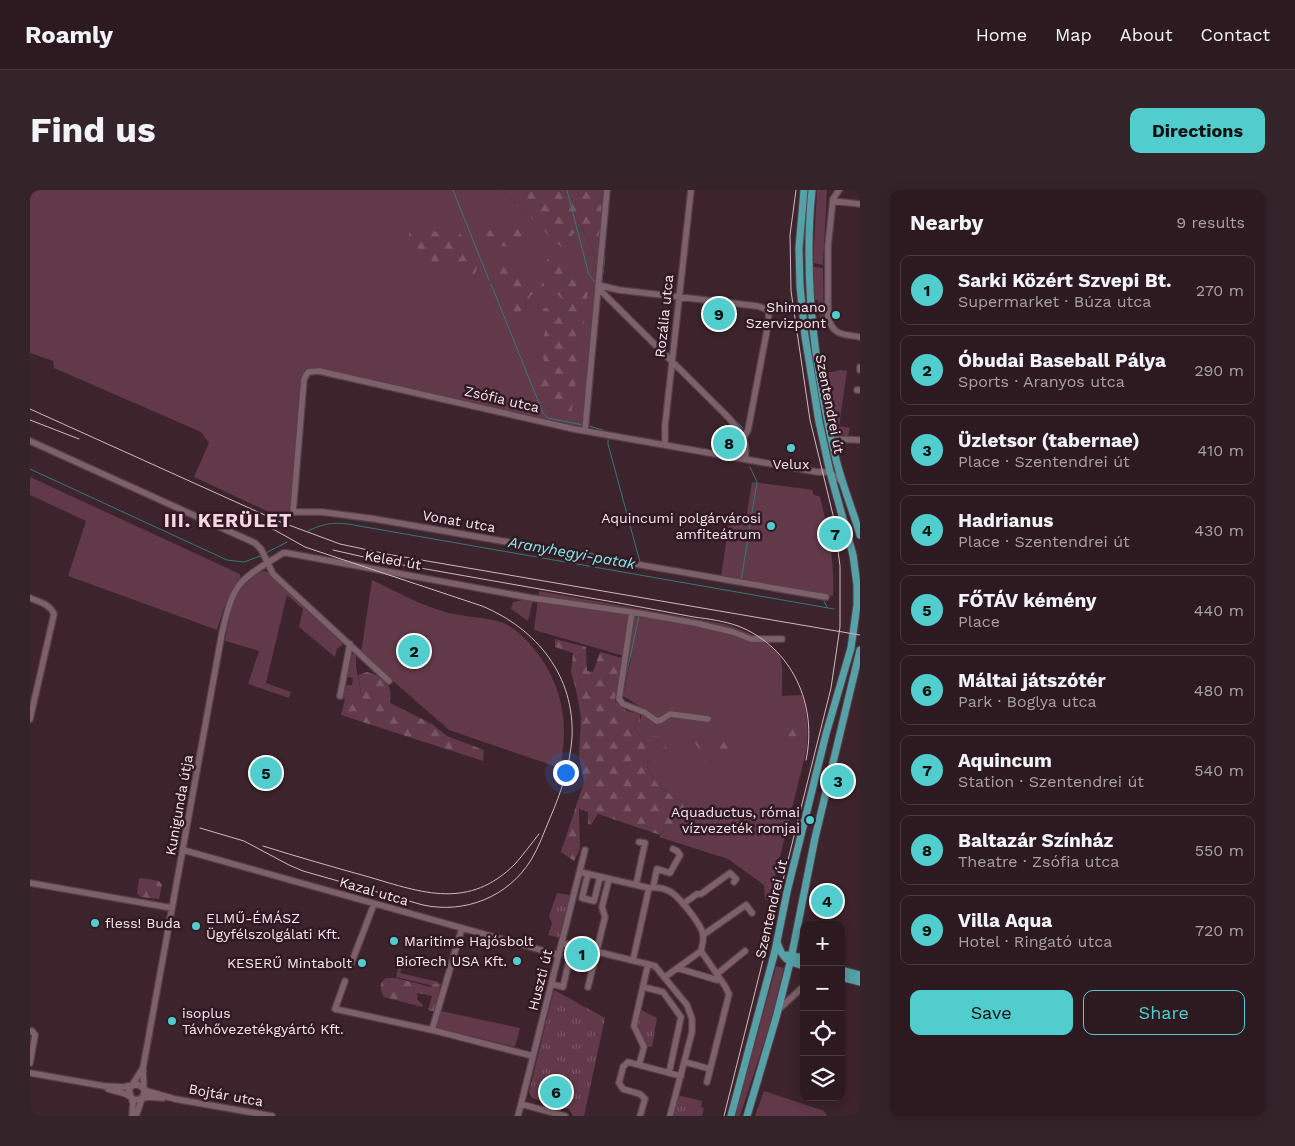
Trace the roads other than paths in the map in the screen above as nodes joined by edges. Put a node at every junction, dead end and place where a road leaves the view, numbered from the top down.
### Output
1 (607, 190) edge
2 (691, 190) edge
3 (804, 190) edge
4 (812, 190) edge
5 (839, 190) edge
6 (833, 201) junction
7 (860, 204) edge
8 (598, 287) junction
9 (679, 297) junction
10 (860, 337) edge
11 (672, 363) junction
12 (585, 430) junction
13 (744, 437) junction
14 (836, 439) dead end
15 (860, 440) edge
16 (30, 442) edge
17 (665, 444) junction
18 (835, 456) junction
19 (745, 459) junction
20 (830, 472) junction
21 (842, 482) junction
22 (293, 512) joint
23 (860, 535) edge
24 (267, 561) junction
25 (826, 597) dead end
26 (30, 598) edge
27 (638, 613) junction
28 (857, 617) edge
29 (782, 640) dead end
30 (350, 644) junction
31 (860, 652) edge
32 (858, 664) edge
33 (389, 681) dead end
34 (340, 696) dead end
35 (708, 719) dead end
36 (30, 720) edge
37 (639, 842) dead end
38 (673, 849) dead end
39 (183, 850) junction
40 (585, 850) dead end
41 (580, 872) junction
42 (588, 874) junction
43 (600, 877) junction
44 (609, 879) junction
45 (734, 882) dead end
46 (30, 883) edge
47 (636, 885) junction
48 (651, 888) junction
49 (374, 904) junction
50 (683, 904) junction
51 (172, 908) junction
52 (752, 913) dead end
53 (462, 928) junction
54 (703, 935) junction
55 (777, 942) junction
56 (562, 943) junction
57 (596, 951) junction
58 (702, 951) junction
59 (745, 951) dead end
60 (559, 955) junction
61 (783, 956) junction
62 (800, 958) edge
63 (791, 959) junction
64 (594, 960) junction
65 (633, 960) junction
66 (773, 961) junction
67 (351, 964) dead end
68 (648, 964) junction
69 (800, 964) edge
70 (677, 968) junction
71 (845, 971) edge
72 (860, 975) edge
73 (665, 977) junction
74 (719, 977) junction
75 (845, 978) edge
76 (345, 981) dead end
77 (860, 982) edge
78 (552, 984) junction
79 (588, 987) dead end
80 (647, 988) dead end
81 (800, 990) edge
82 (778, 1010) junction
83 (691, 1015) junction
84 (681, 1017) junction
85 (432, 1030) junction
86 (32, 1031) dead end
87 (533, 1056) junction
88 (685, 1062) junction
89 (30, 1063) edge
90 (639, 1065) junction
91 (143, 1068) junction
92 (710, 1069) junction
93 (30, 1073) edge
94 (669, 1073) junction
95 (681, 1076) junction
96 (707, 1082) dead end
97 (132, 1085) junction
98 (104, 1086) junction
99 (143, 1089) junction
100 (130, 1096) junction
101 (141, 1098) junction
102 (175, 1099) junction
103 (521, 1104) junction
104 (134, 1116) edge
105 (272, 1116) edge
106 (518, 1116) edge
107 (565, 1116) edge
108 (640, 1116) edge
109 (670, 1116) edge
110 (731, 1116) edge
111 (746, 1116) edge

1 - 8 street
2 - 9 street, Rozália utca
3 - 20 main road, Szentendrei út
4 - 18 main road, Szentendrei út
5 - 6 street
6 - 7 street
6 - 10 street
8 - 9 street
8 - 11 street
8 - 12 street
9 - 11 street, Rozália utca
9 - 13 street
11 - 13 street
11 - 17 street, Rozália utca
12 - 17 street, Zsófia utca
12 - 22 street, Zsófia utca
13 - 19 street
14 - 15 street
16 - 24 street
17 - 19 street, Zsófia utca
18 - 20 street
18 - 21 main road, Szentendrei út
19 - 20 street, Zsófia utca
20 - 21 street
20 - 28 main road, Szentendrei út
21 - 23 main road, Szentendrei út
22 - 25 street, Vonat utca
24 - 27 street, Keled út
24 - 30 street
24 - 39 street, Kunigunda útja
26 - 36 street
27 - 29 street, Keled út
27 - 35 street
28 - 55 main road, Szentendrei út
30 - 33 street
30 - 34 street
31 - 32 main road, Szentendrei út
32 - 63 main road, Szentendrei út
37 - 47 street
38 - 48 street
39 - 49 street, Kazal utca
39 - 51 street, Kunigunda útja
40 - 41 street, Huszti út
41 - 42 street
41 - 56 street, Huszti út
42 - 43 street
42 - 43 street
43 - 44 street
44 - 47 street
44 - 57 street
45 - 50 street
46 - 51 street
47 - 48 street
48 - 50 street
48 - 65 street
49 - 53 street, Kazal utca
49 - 67 street
50 - 54 street
51 - 91 street, Kunigunda útja
52 - 54 street
53 - 60 street, Kazal utca
53 - 85 street
54 - 58 street
55 - 61 main road
55 - 66 main road, Szentendrei út
56 - 57 street
56 - 60 street, Huszti út
57 - 64 street
57 - 65 street
58 - 70 street
58 - 74 street
59 - 74 street
60 - 78 street, Huszti út
61 - 63 main road
61 - 66 main road
62 - 63 main road
63 - 69 main road
63 - 82 main road, Szentendrei út
64 - 78 street
64 - 79 street
65 - 68 street
66 - 110 main road, Szentendrei út
68 - 73 street
68 - 90 street
70 - 73 street
70 - 74 street
71 - 72 main road
73 - 83 street
74 - 92 street
75 - 77 main road
76 - 85 street
78 - 87 street, Huszti út
80 - 84 street
81 - 82 street
82 - 111 main road, Szentendrei út
83 - 84 street
83 - 88 street
84 - 94 street
85 - 87 street
86 - 89 street
87 - 103 street, Huszti út
88 - 92 street
88 - 95 street
90 - 94 street
90 - 108 street
91 - 97 street, Kunigunda útja
91 - 99 street, Kunigunda útja
92 - 96 street
93 - 98 street
94 - 95 street
95 - 109 street
97 - 98 street
97 - 99 street
97 - 100 street, Kunigunda útja
98 - 100 street
99 - 101 street, Kunigunda útja
99 - 102 street, Bojtár utca
100 - 101 street
100 - 104 street, Kunigunda útja
101 - 102 street, Bojtár utca
101 - 104 street, Kunigunda útja
102 - 105 street, Bojtár utca
103 - 106 street, Huszti út
103 - 107 street

